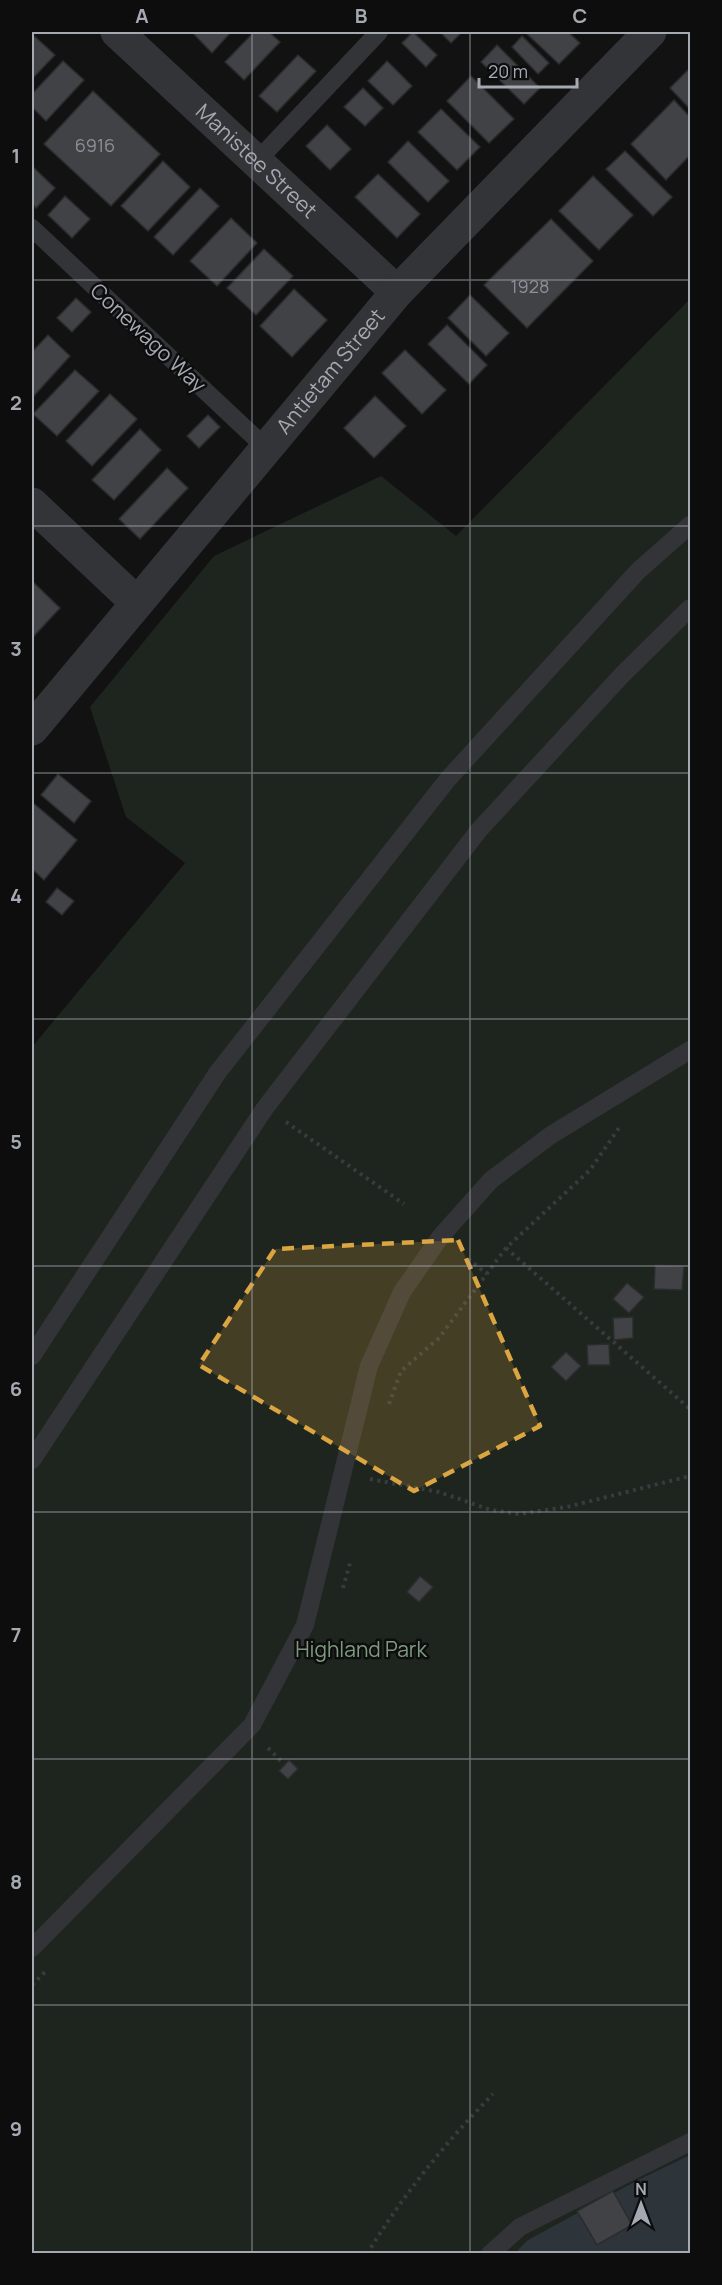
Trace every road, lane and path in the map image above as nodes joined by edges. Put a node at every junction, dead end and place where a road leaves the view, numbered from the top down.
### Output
1 (117, 32) edge
2 (379, 32) edge
3 (650, 32) edge
4 (256, 162) junction
5 (32, 228) edge
6 (397, 292) junction
7 (265, 447) junction
8 (32, 504) edge
9 (690, 525) edge
10 (137, 603) junction
11 (690, 608) edge
12 (32, 729) edge
13 (690, 1050) edge
14 (265, 1108) junction
15 (621, 1124) dead end
16 (404, 1204) dead end
17 (506, 1248) junction
18 (468, 1259) dead end
19 (487, 1274) junction
20 (32, 1356) edge
21 (690, 1409) edge
22 (385, 1414) dead end
23 (32, 1460) edge
24 (372, 1469) dead end
25 (690, 1476) edge
26 (370, 1479) junction
27 (367, 1489) dead end
28 (268, 1749) dead end
29 (284, 1763) dead end
30 (32, 1948) edge
31 (493, 2094) dead end
32 (690, 2142) edge
33 (367, 2253) edge
34 (490, 2253) edge

1 - 4 street, Manistee Street
2 - 4 lane
3 - 6 street, Antietam Street
4 - 6 street, Manistee Street
5 - 7 lane, Conewago Way
6 - 7 street, Antietam Street
7 - 10 street, Antietam Street
8 - 10 street
9 - 20 lane
10 - 12 street, Antietam Street
11 - 14 lane
13 - 30 lane
14 - 16 path
14 - 23 lane
15 - 17 path
17 - 19 path
17 - 21 path
18 - 19 path
19 - 22 path
24 - 26 path
25 - 26 path
26 - 27 path
28 - 29 path
31 - 33 path
32 - 34 lane

